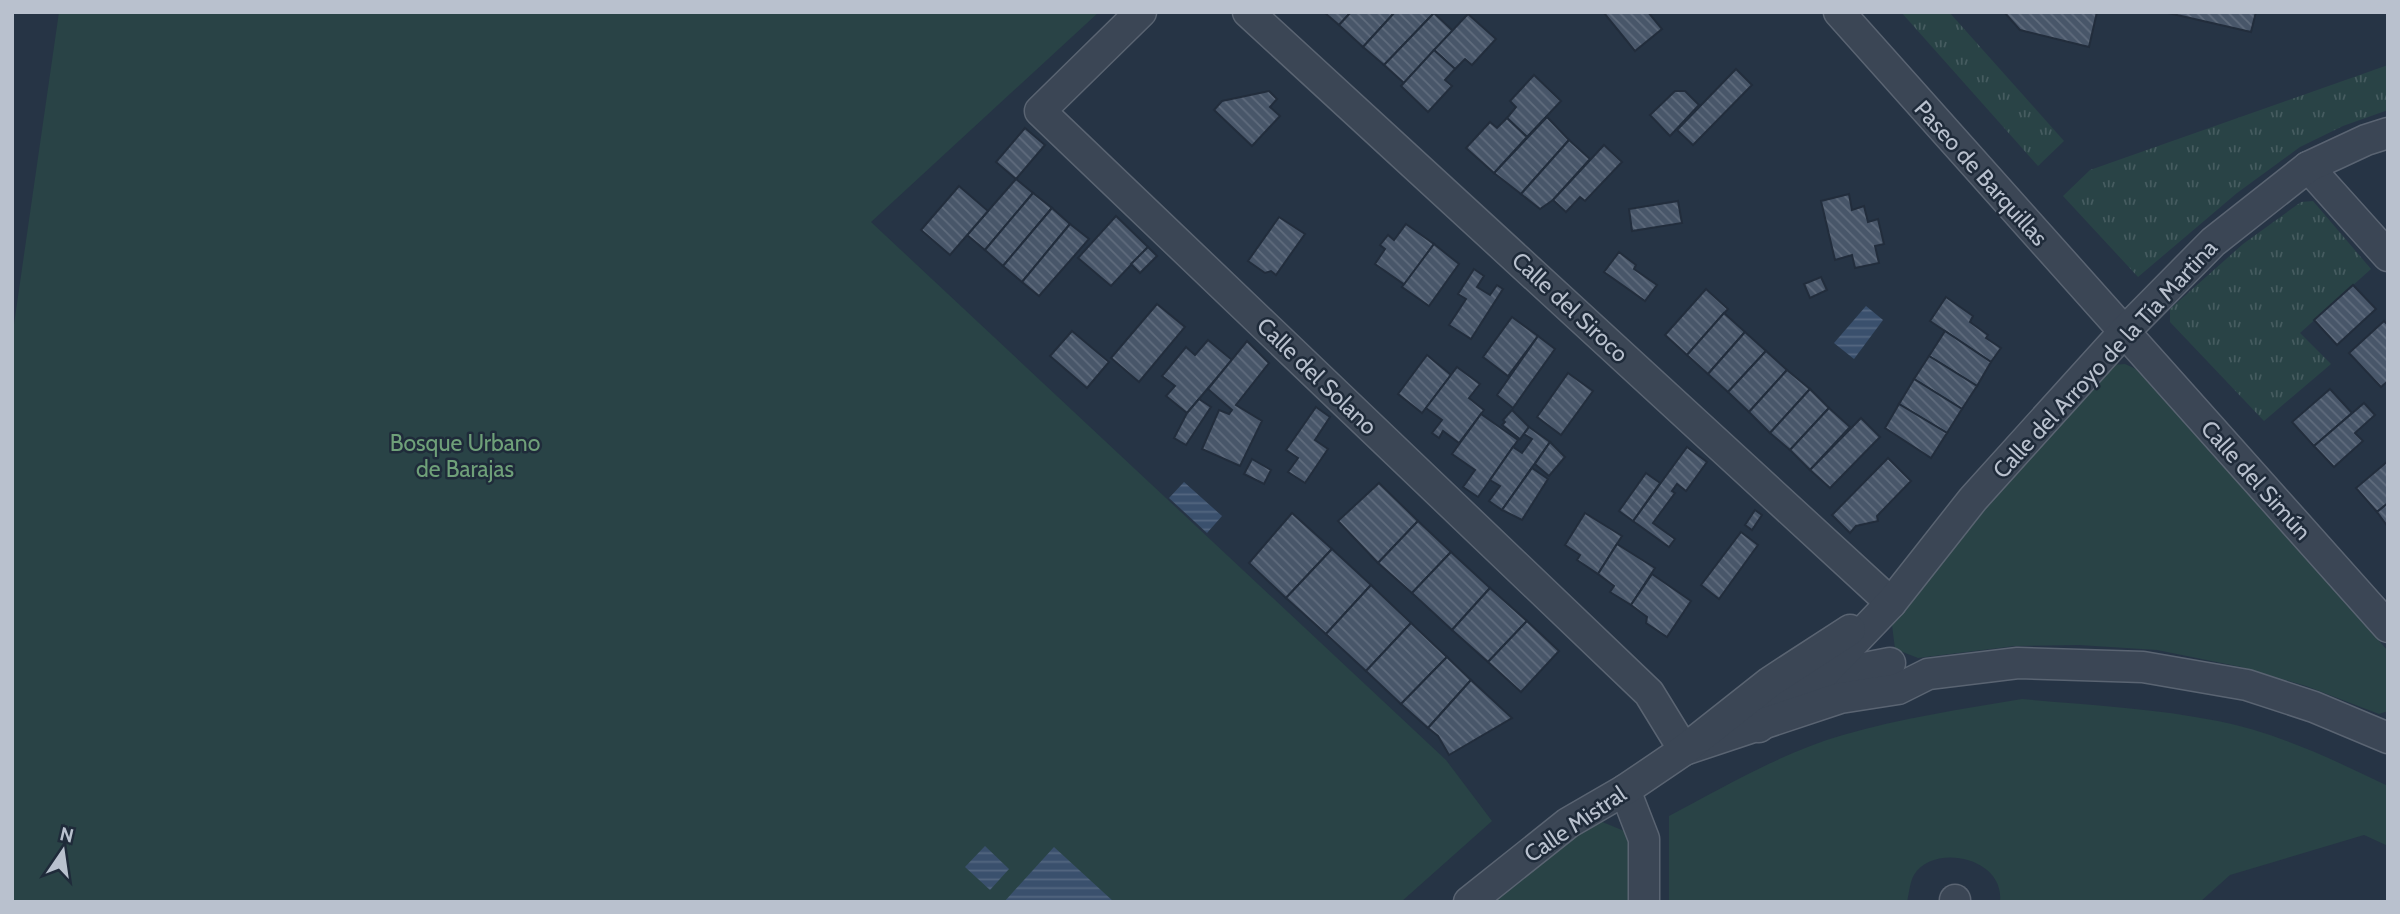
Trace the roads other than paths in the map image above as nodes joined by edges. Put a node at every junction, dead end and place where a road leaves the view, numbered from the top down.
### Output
1 (1141, 12) edge
2 (1248, 12) edge
3 (1839, 12) edge
4 (2388, 133) edge
5 (2308, 167) junction
6 (2388, 256) edge
7 (2123, 333) junction
8 (1891, 603) junction
9 (2388, 627) edge
10 (1891, 663) junction
11 (1928, 674) junction
12 (1821, 676) junction
13 (1770, 682) junction
14 (1759, 727) junction
15 (2388, 738) edge
16 (1684, 750) junction
17 (1625, 790) junction
18 (1469, 902) edge
19 (1644, 902) edge

1 - 16 street, Calle del Solano
2 - 8 street, Calle del Siroco
3 - 7 street, Paseo de Barquillas
4 - 5 street, Calle del Arroyo de la Tía Martina
5 - 6 street
5 - 7 street, Calle del Arroyo de la Tía Martina
7 - 8 street, Calle del Arroyo de la Tía Martina
7 - 9 street, Calle del Simún
8 - 10 street
8 - 12 street
8 - 13 street
10 - 11 street
10 - 12 street
11 - 14 street
11 - 15 street
12 - 13 street
12 - 14 street
13 - 16 street
14 - 16 street
16 - 17 street, Calle Mistral
17 - 18 street, Calle Mistral
17 - 19 street

